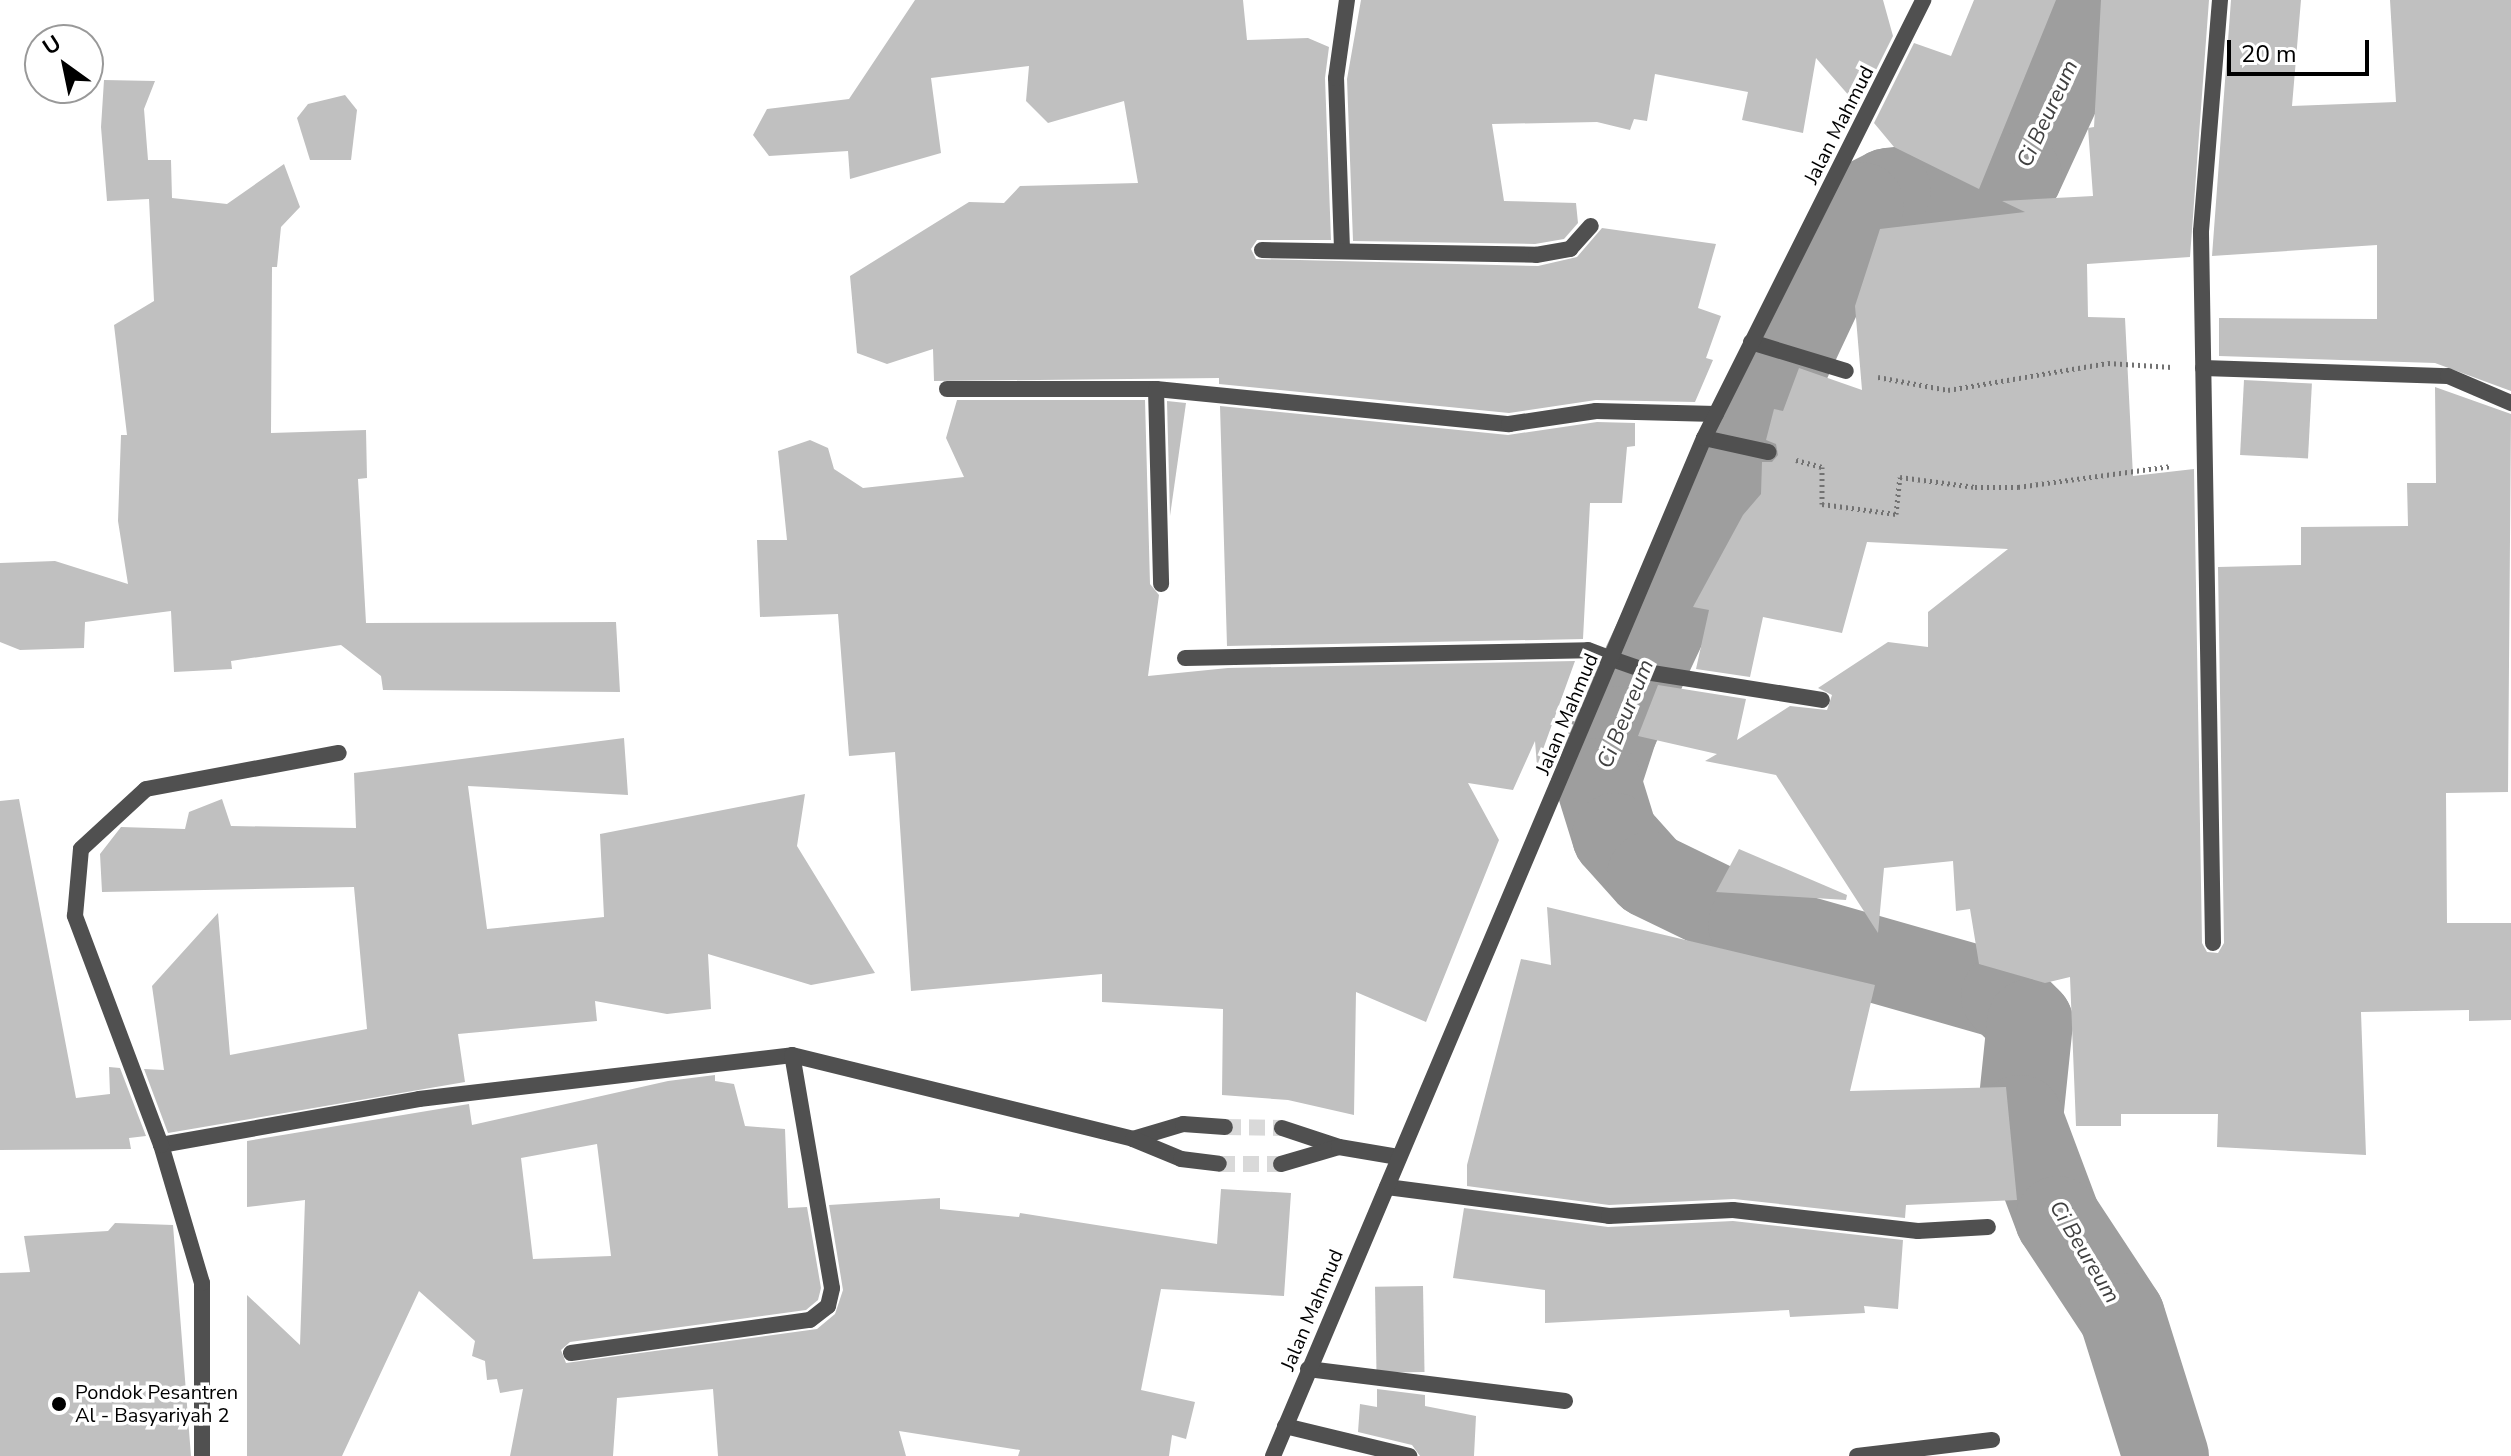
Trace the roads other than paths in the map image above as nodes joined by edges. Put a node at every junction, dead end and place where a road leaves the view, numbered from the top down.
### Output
1 (1347, 0) edge
2 (1923, 0) edge
3 (2220, 0) edge
4 (1591, 226) dead end
5 (1342, 249) junction
6 (1262, 250) dead end
7 (1751, 342) junction
8 (2203, 368) junction
9 (1846, 371) road end
10 (947, 389) dead end
11 (1156, 389) junction
12 (2511, 403) edge
13 (1716, 414) junction
14 (1704, 438) junction
15 (1768, 452) road end
16 (1161, 584) dead end
17 (1185, 658) dead end
18 (1616, 661) junction
19 (1822, 700) dead end
20 (339, 753) dead end
21 (2213, 943) dead end
22 (792, 1055) junction
23 (1225, 1127) tunnel mouth
24 (1282, 1128) tunnel mouth
25 (1133, 1139) junction
26 (161, 1145) junction
27 (1339, 1147) junction
28 (1398, 1157) junction
29 (1219, 1164) tunnel mouth
30 (1281, 1164) tunnel mouth
31 (1387, 1187) junction
32 (1988, 1227) dead end
33 (571, 1353) dead end
34 (1308, 1369) junction
35 (1565, 1401) dead end
36 (1285, 1426) junction
37 (1992, 1440) dead end
38 (202, 1456) edge
39 (1273, 1456) edge
40 (1409, 1456) edge
41 (1857, 1456) edge

1 - 5 street
2 - 7 street, Jalan Mahmud
3 - 8 street
4 - 5 street
5 - 6 street
7 - 9 street
7 - 13 street, Jalan Mahmud
8 - 12 street
8 - 21 street
10 - 11 street
11 - 13 street
11 - 16 street
13 - 14 street, Jalan Mahmud
14 - 15 street
14 - 18 street, Jalan Mahmud
17 - 18 street
18 - 19 street
18 - 28 street, Jalan Mahmud
20 - 26 street
22 - 25 street
22 - 26 street
22 - 33 street
23 - 25 street
24 - 27 street
25 - 29 street
26 - 38 street
27 - 28 street
27 - 30 street
28 - 31 street, Jalan Mahmud
31 - 32 street
31 - 34 street, Jalan Mahmud
34 - 35 street
34 - 36 street, Jalan Mahmud
36 - 39 street, Jalan Mahmud
36 - 40 street
37 - 41 street

